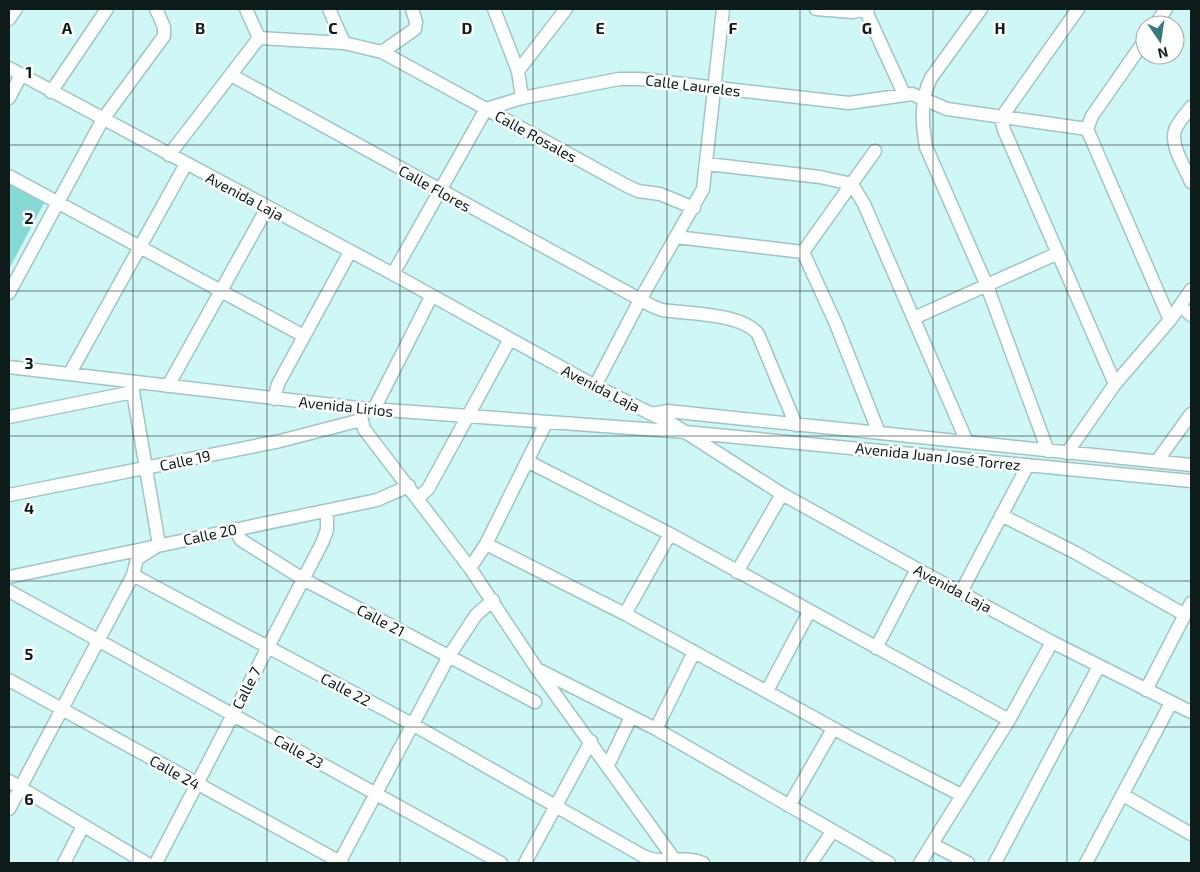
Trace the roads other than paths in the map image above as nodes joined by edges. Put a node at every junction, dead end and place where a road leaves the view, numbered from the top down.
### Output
1 (16, 9) edge
2 (107, 9) edge
3 (156, 9) edge
4 (246, 9) edge
5 (330, 9) edge
6 (412, 9) edge
7 (494, 9) edge
8 (566, 9) edge
9 (723, 9) edge
10 (816, 9) edge
11 (866, 9) edge
12 (981, 9) edge
13 (1078, 9) edge
14 (9, 19) edge
15 (259, 38) junction
16 (344, 43) junction
17 (382, 52) junction
18 (1135, 54) edge
19 (9, 68) edge
20 (518, 71) junction
21 (232, 74) junction
22 (21, 75) junction
23 (715, 88) junction
24 (51, 92) junction
25 (904, 94) junction
26 (9, 98) edge
27 (522, 98) junction
28 (924, 98) junction
29 (1191, 107) edge
30 (486, 109) junction
31 (1001, 118) junction
32 (103, 119) junction
33 (1086, 129) junction
34 (875, 150) dead end
35 (169, 155) junction
36 (186, 164) junction
37 (707, 164) junction
38 (9, 176) edge
39 (1191, 182) edge
40 (852, 184) junction
41 (439, 190) junction
42 (57, 204) junction
43 (267, 208) junction
44 (694, 208) junction
45 (676, 237) junction
46 (140, 247) junction
47 (350, 252) junction
48 (803, 252) junction
49 (1058, 253) junction
50 (392, 274) junction
51 (987, 286) junction
52 (1191, 290) edge
53 (221, 291) junction
54 (9, 292) edge
55 (431, 297) junction
56 (640, 300) junction
57 (1180, 306) junction
58 (1191, 315) edge
59 (914, 318) junction
60 (1170, 320) junction
61 (304, 336) junction
62 (510, 339) junction
63 (9, 366) edge
64 (70, 373) junction
65 (1115, 384) junction
66 (168, 386) junction
67 (595, 386) junction
68 (133, 387) junction
69 (274, 399) junction
70 (374, 410) junction
71 (360, 414) junction
72 (651, 414) junction
73 (1191, 414) edge
74 (9, 417) edge
75 (468, 417) junction
76 (546, 423) junction
77 (796, 425) junction
78 (685, 432) junction
79 (879, 433) junction
80 (966, 442) junction
81 (1048, 451) junction
82 (1067, 453) junction
83 (527, 461) junction
84 (1157, 461) junction
85 (1028, 465) junction
86 (1191, 465) edge
87 (147, 468) junction
88 (1191, 481) edge
89 (409, 486) junction
90 (782, 494) junction
91 (9, 495) edge
92 (418, 498) junction
93 (327, 511) junction
94 (1001, 515) junction
95 (235, 529) junction
96 (670, 534) junction
97 (486, 544) junction
98 (159, 545) junction
99 (470, 568) junction
100 (917, 569) junction
101 (737, 572) junction
102 (9, 574) edge
103 (133, 575) junction
104 (303, 579) junction
105 (9, 591) edge
106 (960, 592) junction
107 (493, 600) junction
108 (1191, 603) edge
109 (809, 612) junction
110 (625, 614) junction
111 (1185, 615) junction
112 (97, 640) junction
113 (1052, 642) junction
114 (267, 646) junction
115 (876, 648) junction
116 (694, 652) junction
117 (449, 656) junction
118 (1099, 666) junction
119 (537, 669) junction
120 (9, 680) edge
121 (1146, 690) junction
122 (767, 691) junction
123 (535, 702) dead end
124 (1171, 703) junction
125 (62, 708) junction
126 (1191, 712) edge
127 (233, 714) junction
128 (631, 716) junction
129 (1009, 720) junction
130 (412, 724) junction
131 (656, 729) junction
132 (833, 729) junction
133 (591, 741) junction
134 (608, 765) junction
135 (9, 781) edge
136 (197, 785) junction
137 (21, 788) junction
138 (376, 794) junction
139 (961, 795) junction
140 (1123, 795) junction
141 (789, 806) junction
142 (556, 808) junction
143 (9, 809) edge
144 (83, 826) junction
145 (832, 832) junction
146 (1191, 834) edge
147 (932, 844) junction
148 (676, 861) edge
149 (64, 863) edge
150 (146, 863) edge
151 (156, 863) edge
152 (340, 863) edge
153 (501, 863) edge
154 (525, 863) edge
155 (703, 863) edge
156 (811, 863) edge
157 (889, 863) edge
158 (920, 863) edge
159 (968, 863) edge
160 (995, 863) edge
161 (1086, 863) edge

1 - 14 street
2 - 24 street
3 - 32 street
4 - 15 street
5 - 16 street
6 - 17 street
7 - 20 street
8 - 20 street
9 - 23 street
10 - 11 street
11 - 25 street
12 - 28 street
13 - 31 street
15 - 16 street, Calle Rosales
15 - 21 street
16 - 17 street, Calle Rosales
17 - 30 street, Calle Rosales
18 - 33 street
19 - 22 street, Avenida Laja
20 - 27 street
21 - 35 street
21 - 41 street, Calle Flores
22 - 24 street, Avenida Laja
22 - 26 street
23 - 25 street, Calle Laureles
23 - 27 street, Calle Laureles
23 - 37 street
24 - 32 street, Avenida Laja
25 - 28 street, Calle Laureles
27 - 30 street, Calle Laureles
28 - 31 street, Calle Laureles
28 - 51 street
29 - 39 street
30 - 41 street
30 - 44 street, Calle Rosales
31 - 33 street, Calle Laureles
31 - 49 street
32 - 35 street, Avenida Laja
32 - 42 street
33 - 60 street
34 - 40 street
35 - 36 street, Avenida Laja
36 - 43 street, Avenida Laja
36 - 46 street
37 - 40 street
37 - 44 street
38 - 42 street
40 - 48 street
40 - 59 street
41 - 50 street
41 - 56 street, Calle Flores
42 - 46 street
42 - 54 street
43 - 47 street, Avenida Laja
43 - 53 street
44 - 45 street
45 - 48 street
45 - 56 street
46 - 53 street
46 - 64 street
47 - 50 street, Avenida Laja
47 - 61 street
48 - 79 street
49 - 51 street
49 - 65 street
50 - 55 street, Avenida Laja
51 - 59 street
51 - 81 street
52 - 57 street
53 - 61 street
53 - 66 street
55 - 62 street, Avenida Laja
55 - 70 street
56 - 67 street
56 - 77 street, Calle Flores
57 - 58 street
57 - 60 street
59 - 80 street
60 - 65 street
61 - 69 street
62 - 67 street, Avenida Laja
62 - 75 street
63 - 64 street, Avenida Lirios
64 - 68 street, Avenida Lirios
65 - 82 street
66 - 68 street, Avenida Lirios
66 - 69 street, Avenida Lirios
67 - 72 street, Avenida Laja
68 - 74 street
68 - 87 street
69 - 71 street, Avenida Lirios
70 - 71 street, Avenida Lirios
70 - 75 street, Avenida Lirios
71 - 87 street, Calle 19
71 - 89 street
72 - 77 street
72 - 78 street, Avenida Laja
73 - 84 street
75 - 76 street, Avenida Lirios
75 - 92 street
76 - 78 street, Avenida Lirios
76 - 83 street
77 - 79 street
78 - 85 street, Avenida Juan José Torrez
78 - 90 street, Avenida Laja
79 - 80 street
80 - 81 street
81 - 82 street
82 - 84 street
83 - 96 street
83 - 97 street
84 - 86 street
85 - 88 street, Avenida Juan José Torrez
85 - 94 street
87 - 91 street, Calle 19
87 - 98 street
89 - 92 street
89 - 93 street, Calle 20
90 - 100 street, Avenida Laja
90 - 101 street
92 - 99 street
93 - 95 street, Calle 20
93 - 104 street, Calle 7
94 - 106 street
94 - 111 street
95 - 98 street, Calle 20
95 - 104 street, Calle 21
96 - 101 street
96 - 110 street
97 - 99 street
97 - 110 street
98 - 102 street, Calle 20
98 - 103 street
99 - 107 street
100 - 106 street, Avenida Laja
100 - 115 street
101 - 109 street
103 - 112 street
103 - 114 street, Calle 22
104 - 114 street, Calle 7
104 - 117 street, Calle 21
105 - 112 street, Calle 23
106 - 113 street, Avenida Laja
107 - 117 street
107 - 119 street
108 - 111 street
109 - 115 street
109 - 122 street
110 - 116 street
111 - 121 street
112 - 125 street
112 - 127 street, Calle 23
113 - 118 street, Avenida Laja
113 - 129 street
114 - 127 street, Calle 7
114 - 130 street, Calle 22
115 - 129 street
116 - 122 street
116 - 131 street
117 - 123 street, Calle 21
117 - 130 street
118 - 121 street, Avenida Laja
118 - 160 street
119 - 128 street
119 - 133 street
120 - 125 street, Calle 24
121 - 124 street, Avenida Laja
122 - 132 street
124 - 126 street, Avenida Laja
124 - 140 street
125 - 136 street, Calle 24
125 - 137 street
127 - 136 street, Calle 7
127 - 138 street, Calle 23
128 - 131 street
128 - 134 street
129 - 139 street
130 - 138 street
130 - 142 street, Calle 22
131 - 141 street
132 - 139 street
132 - 141 street
133 - 134 street
133 - 142 street
134 - 148 street
135 - 137 street
136 - 151 street, Calle 7
136 - 152 street, Calle 24
137 - 143 street
137 - 144 street
138 - 152 street
138 - 153 street, Calle 23
139 - 147 street
140 - 146 street
140 - 161 street
141 - 145 street
142 - 148 street, Calle 22
142 - 154 street
144 - 149 street
144 - 150 street
145 - 156 street
145 - 157 street
147 - 158 street
147 - 159 street
148 - 155 street, Calle 22

